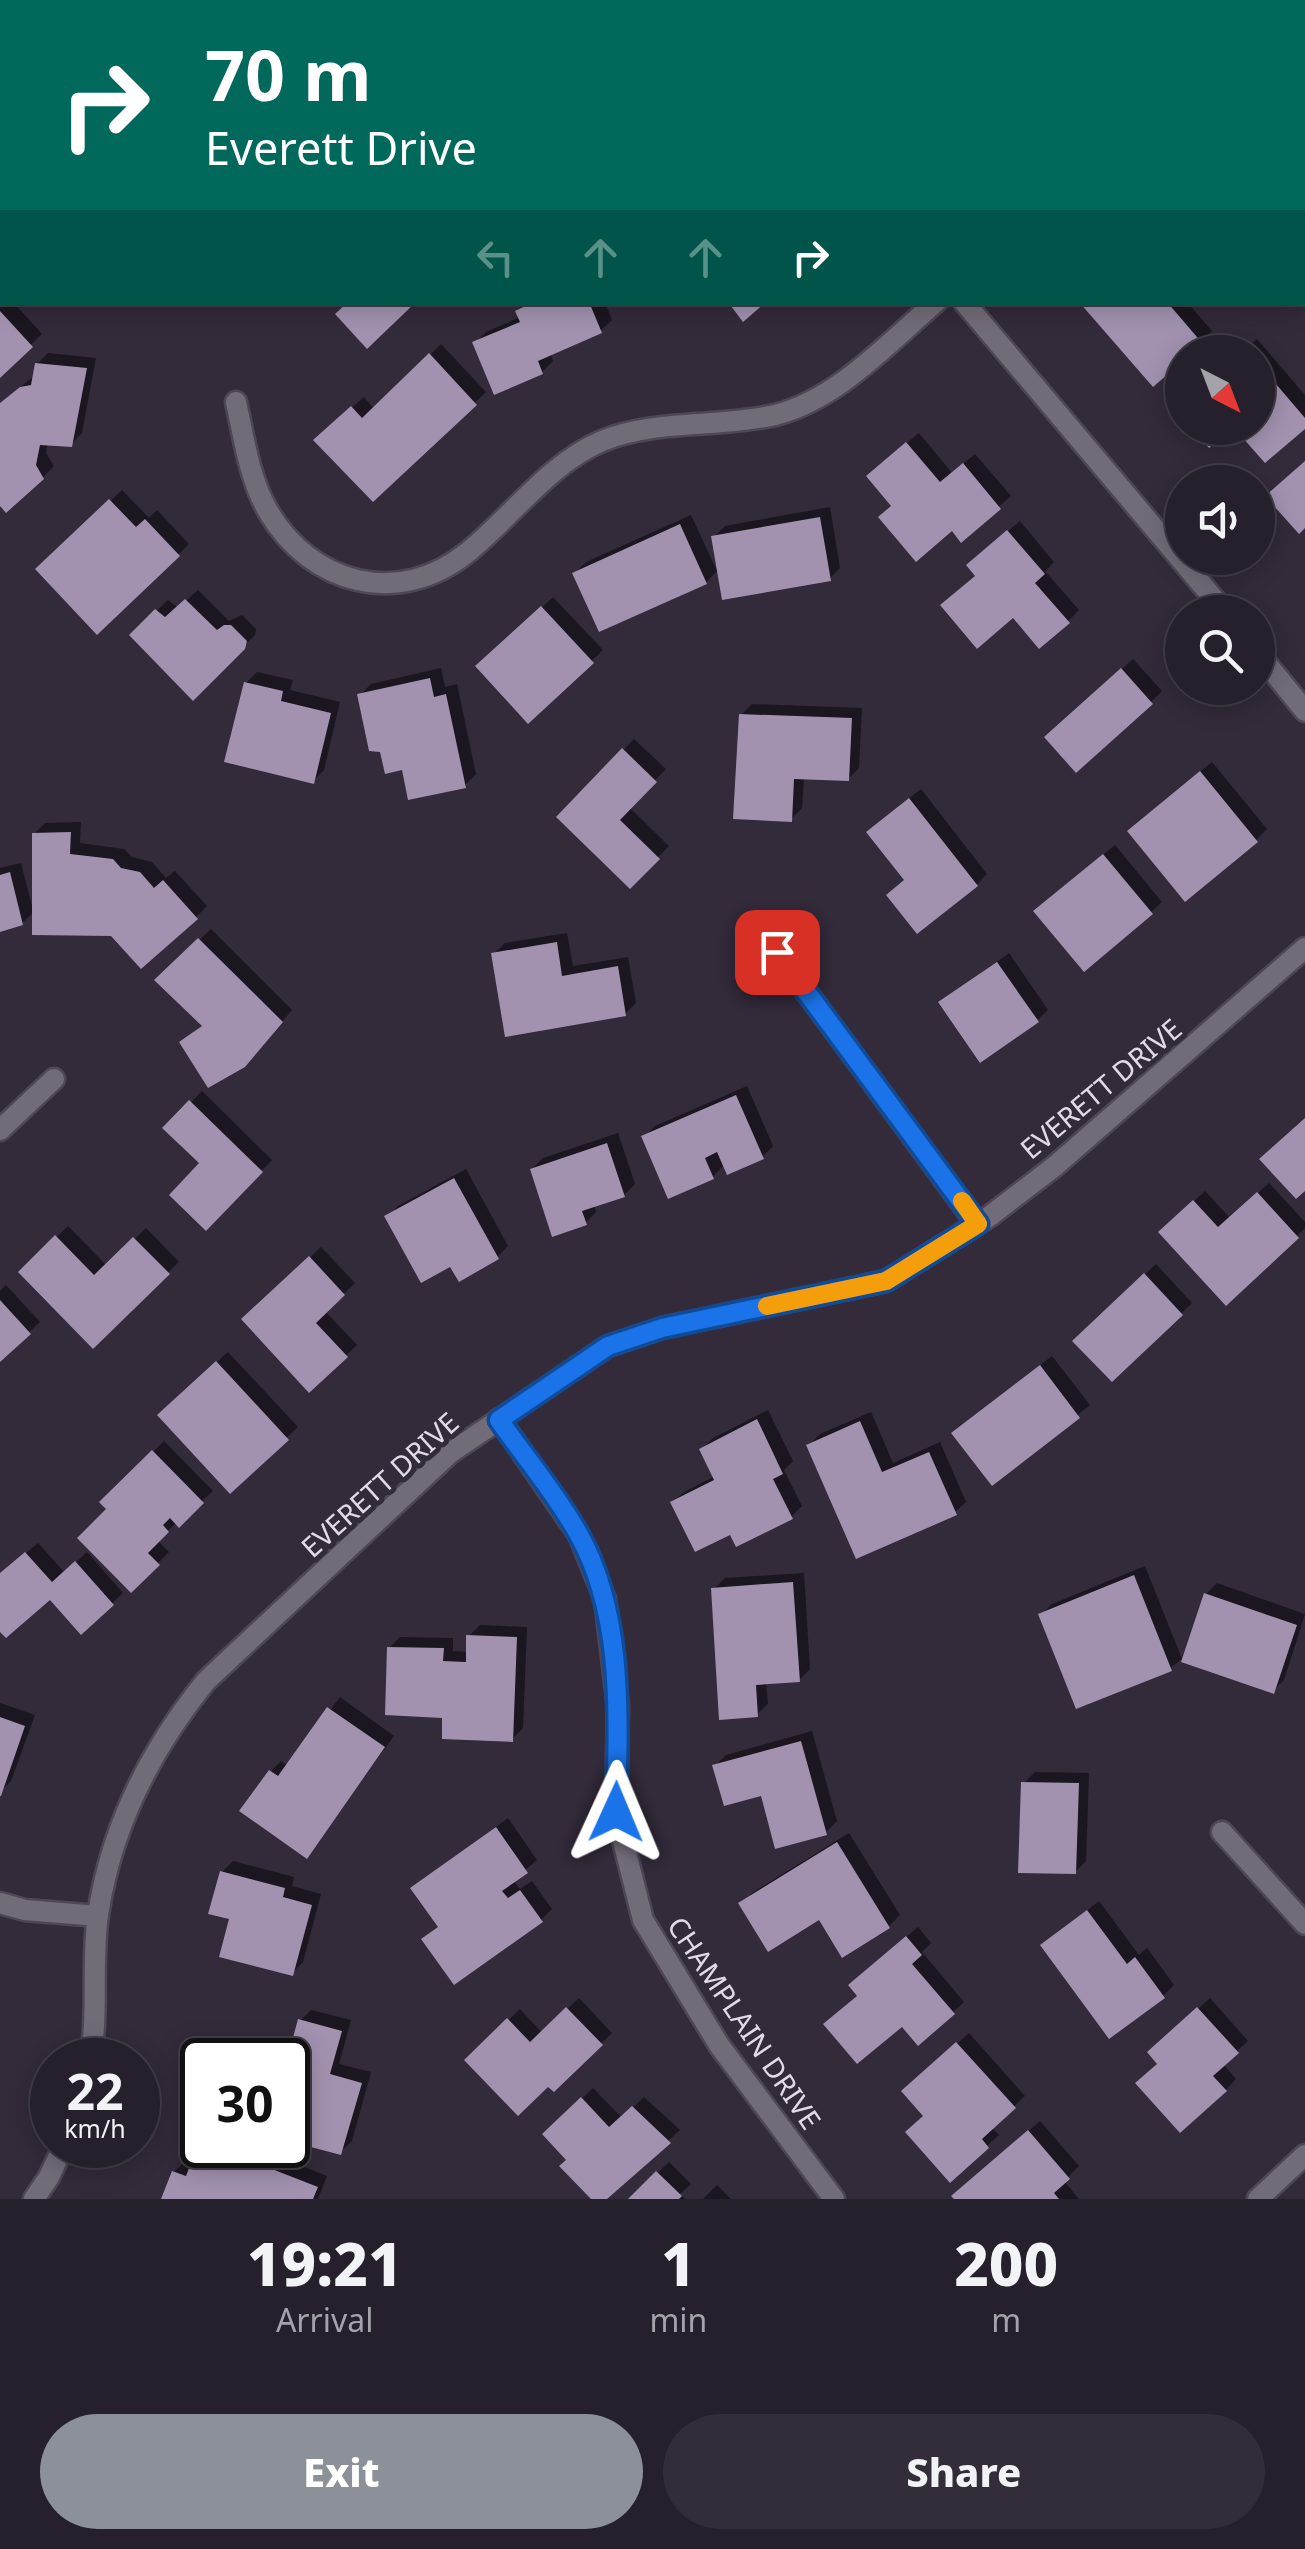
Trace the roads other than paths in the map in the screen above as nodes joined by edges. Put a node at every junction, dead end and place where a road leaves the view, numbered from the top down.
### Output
1 (932, 305) edge
2 (967, 305) edge
3 (236, 402) dead end
4 (1211, 595) edge
5 (1275, 674) edge
6 (1305, 710) edge
7 (1305, 948) edge
8 (777, 952) dead end
9 (54, 1079) dead end
10 (0, 1130) edge
11 (978, 1224) junction
12 (499, 1420) junction
13 (1222, 1832) dead end
14 (0, 1903) edge
15 (98, 1916) junction
16 (1305, 1924) edge
17 (94, 2038) edge
18 (1305, 2155) edge
19 (54, 2168) edge
20 (34, 2199) edge
21 (834, 2199) edge
22 (1258, 2199) edge

1 - 3 street
2 - 4 street
5 - 6 street
7 - 11 street, EVERETT DRIVE
8 - 11 street
9 - 10 street
11 - 12 street, EVERETT DRIVE
12 - 15 street, EVERETT DRIVE
12 - 21 street, CHAMPLAIN DRIVE
13 - 16 street
14 - 15 street
15 - 17 street, EVERETT DRIVE
18 - 22 street
19 - 20 street

